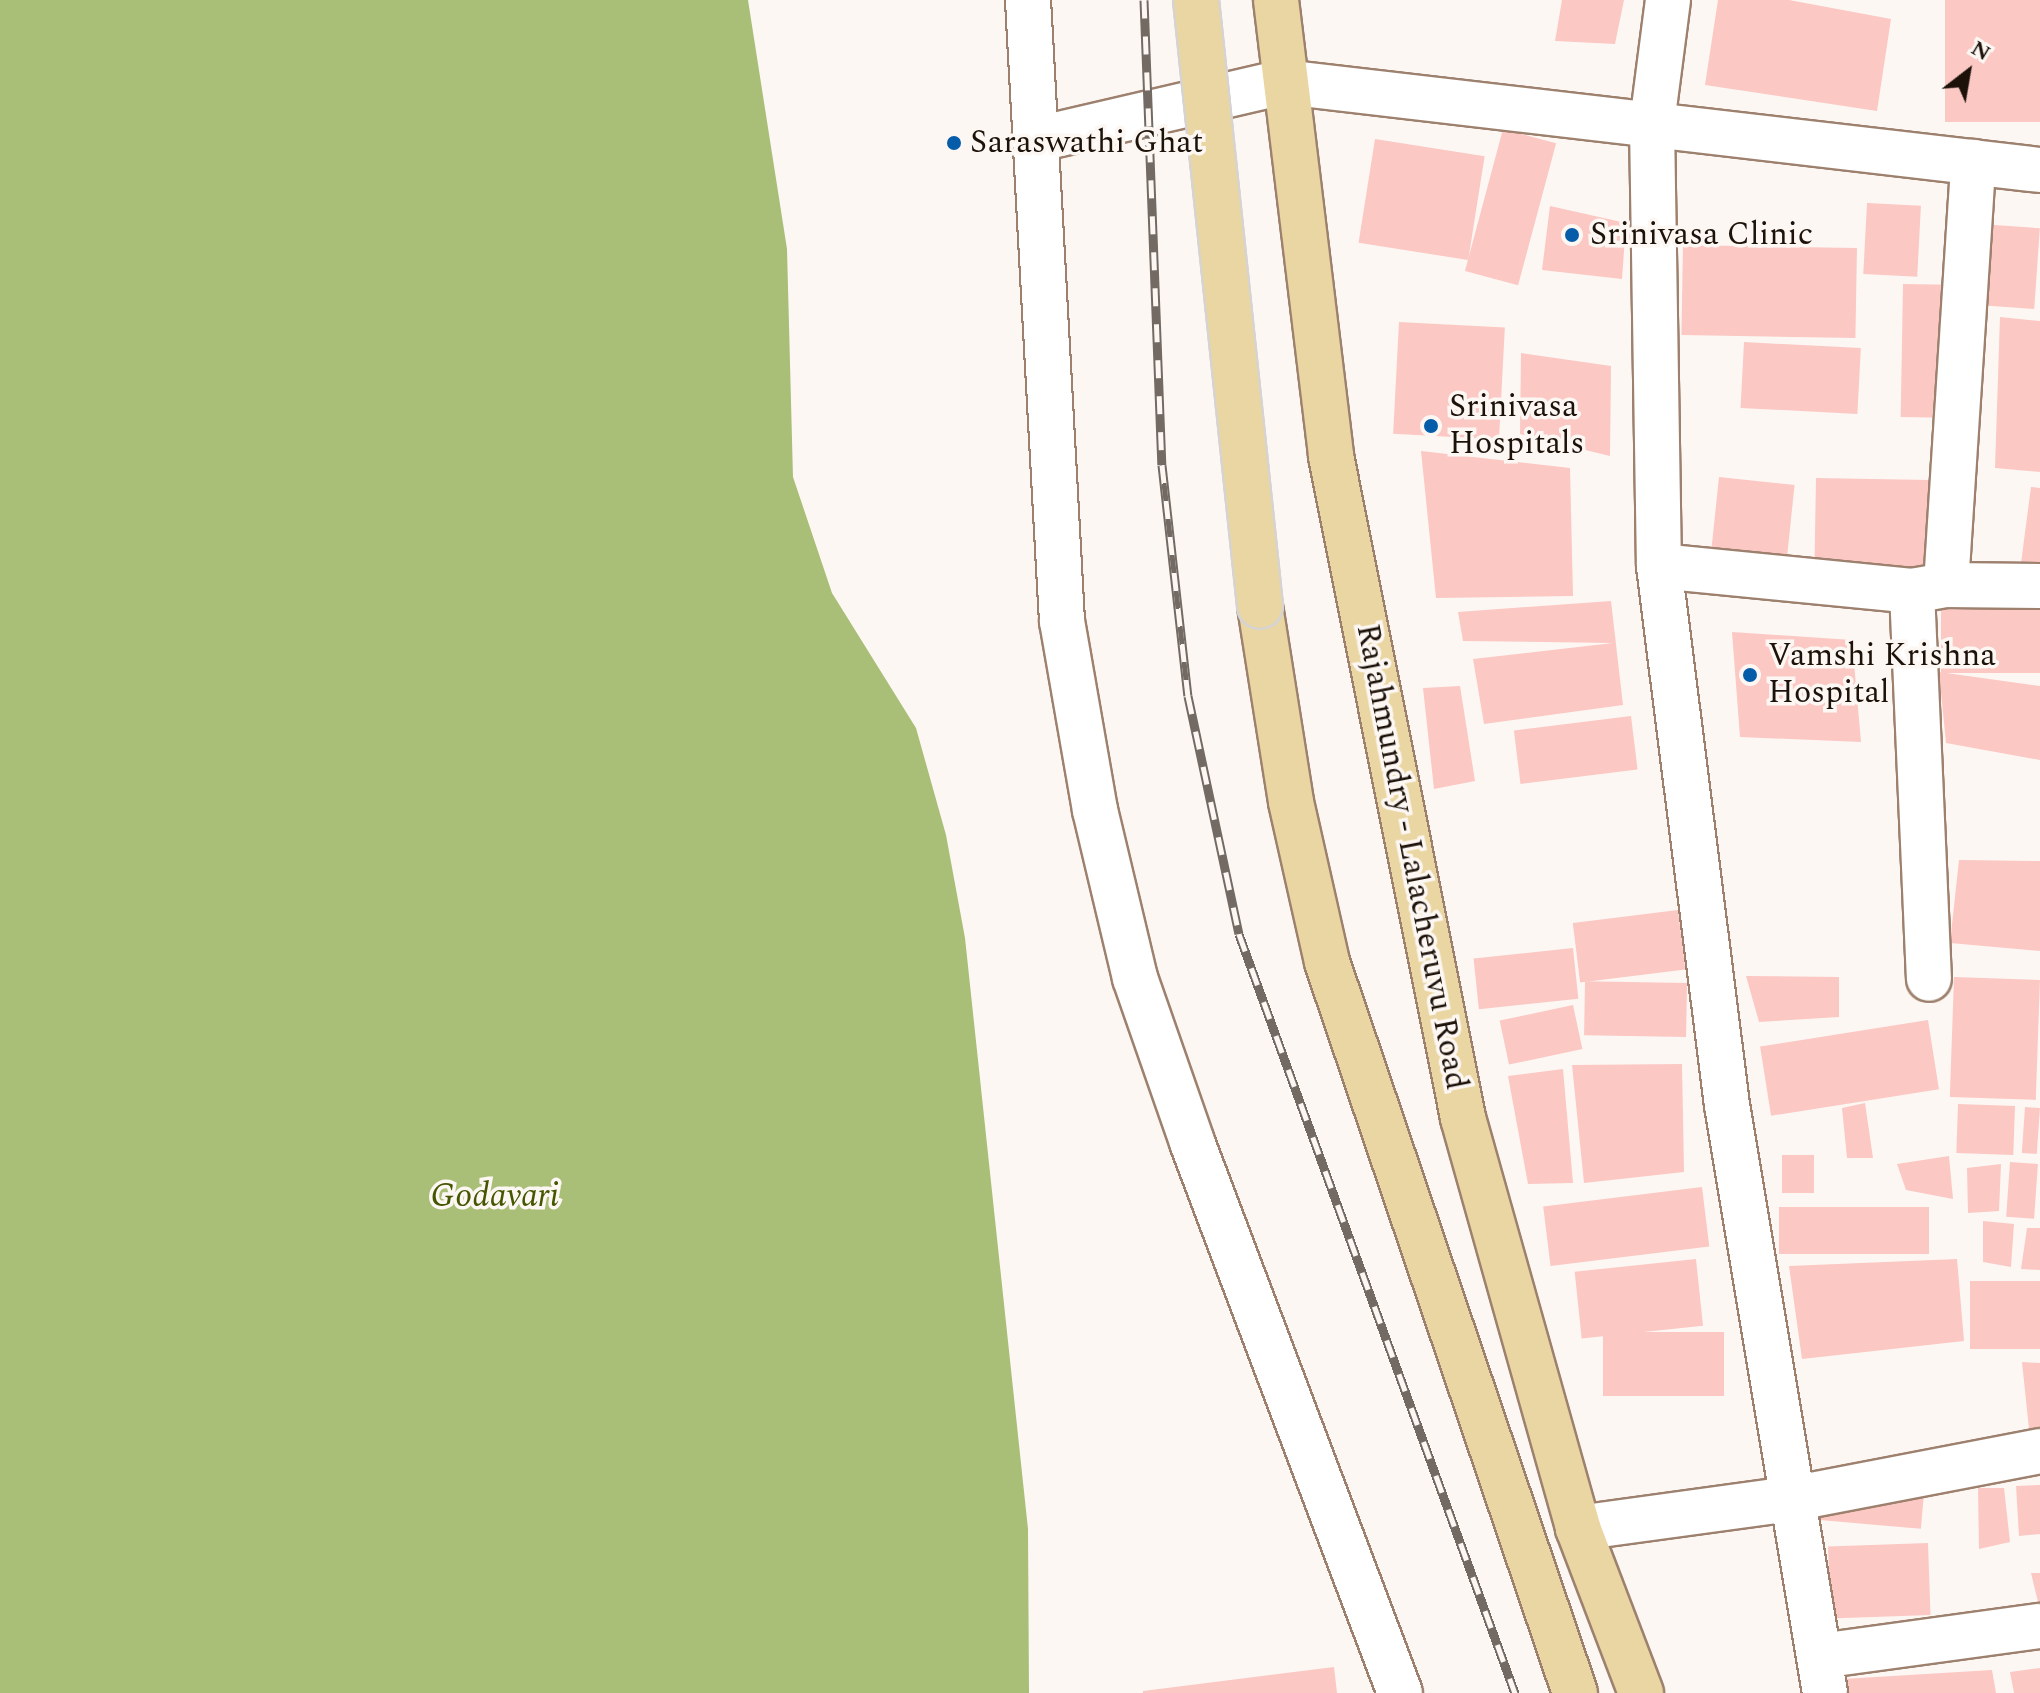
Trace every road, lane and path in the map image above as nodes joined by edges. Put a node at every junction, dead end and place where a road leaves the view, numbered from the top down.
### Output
1 (1028, 0) edge
2 (1196, 0) edge
3 (1276, 0) edge
4 (1668, 0) edge
5 (1284, 82) junction
6 (1652, 124) junction
7 (1034, 140) junction
8 (1973, 162) junction
9 (2040, 170) edge
10 (1659, 566) junction
11 (2040, 586) edge
12 (1929, 588) junction
13 (1929, 979) dead end
14 (2040, 1451) edge
15 (1791, 1499) junction
16 (1578, 1528) junction
17 (2040, 1626) edge
18 (1822, 1675) edge
19 (1400, 1693) edge
20 (1575, 1693) edge
21 (1641, 1693) edge

1 - 7 street
2 - 20 main road, bridge
3 - 5 main road, Rajahmundry - Lalacheruvu Road
4 - 6 street
5 - 6 street
5 - 7 street
5 - 16 main road, Rajahmundry - Lalacheruvu Road
6 - 8 street
6 - 10 street
7 - 19 street
8 - 9 street
8 - 12 street
10 - 12 street
10 - 15 street
11 - 12 street
12 - 13 street
14 - 15 street
15 - 16 street
15 - 18 street
16 - 21 main road, Rajahmundry - Lalacheruvu Road
17 - 18 street

